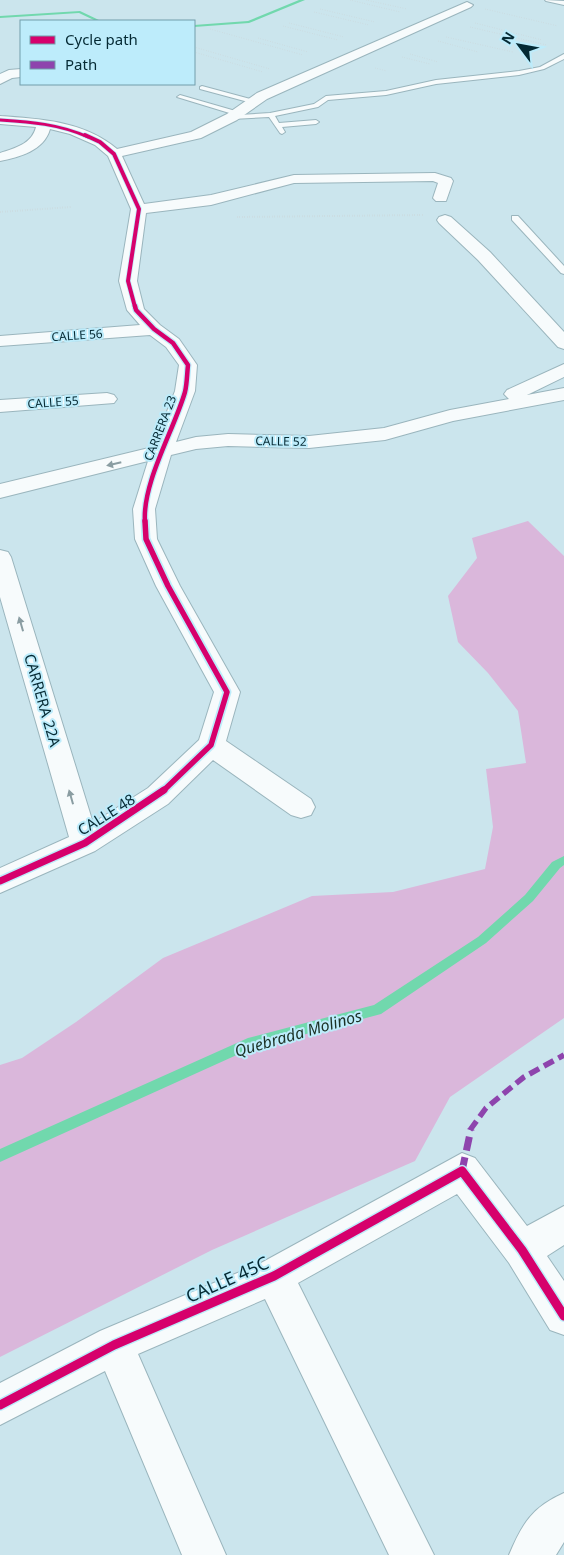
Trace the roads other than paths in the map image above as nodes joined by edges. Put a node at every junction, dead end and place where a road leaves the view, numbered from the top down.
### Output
1 (447, 0) edge
2 (548, 0) edge
3 (564, 3) edge
4 (564, 56) edge
5 (20, 73) edge
6 (0, 80) edge
7 (202, 88) dead end
8 (216, 92) junction
9 (180, 97) dead end
10 (195, 101) junction
11 (252, 101) junction
12 (235, 115) junction
13 (271, 115) junction
14 (0, 120) edge
15 (316, 122) dead end
16 (44, 123) junction
17 (277, 125) junction
18 (282, 132) dead end
19 (114, 154) junction
20 (0, 157) edge
21 (441, 198) dead end
22 (139, 209) junction
23 (515, 218) dead end
24 (446, 220) dead end
25 (564, 271) edge
26 (154, 329) junction
27 (0, 341) edge
28 (564, 343) edge
29 (564, 370) edge
30 (564, 394) edge
31 (107, 399) dead end
32 (0, 406) edge
33 (484, 409) junction
34 (161, 453) junction
35 (0, 492) edge
36 (2, 570) edge
37 (211, 745) junction
38 (301, 807) dead end
39 (85, 843) junction
40 (0, 882) edge
41 (564, 1224) edge
42 (522, 1250) junction
43 (274, 1276) junction
44 (564, 1316) edge
45 (114, 1345) junction
46 (0, 1405) edge
47 (564, 1515) edge
48 (204, 1555) edge
49 (412, 1555) edge
50 (531, 1555) edge

1 - 11 street
2 - 3 lane
4 - 13 lane
5 - 6 street
7 - 8 lane
8 - 10 lane
8 - 11 lane
9 - 10 lane
10 - 12 lane
11 - 12 street
12 - 13 lane
12 - 19 street
13 - 17 lane
14 - 16 street
15 - 17 lane
16 - 19 street
16 - 20 street
17 - 18 lane
19 - 22 street
21 - 22 street
22 - 26 street, CARRERA 23
23 - 25 lane
24 - 28 street
26 - 27 street, CALLE 56
26 - 34 street, CARRERA 23
29 - 33 street
30 - 33 street, CALLE 52
31 - 32 street, CALLE 55
33 - 34 street, CALLE 52
34 -> 35 street, CALLE 52
34 - 37 street, CARRERA 23
39 -> 36 street, CARRERA 22A
37 - 38 street
37 - 39 street, CALLE 48
39 - 40 street, CALLE 48
41 - 42 street
42 - 43 street, CALLE 45C
42 - 44 street
43 - 45 street, CALLE 45C
43 - 49 street
45 - 46 street, CALLE 45C
45 - 48 street
47 - 50 street

